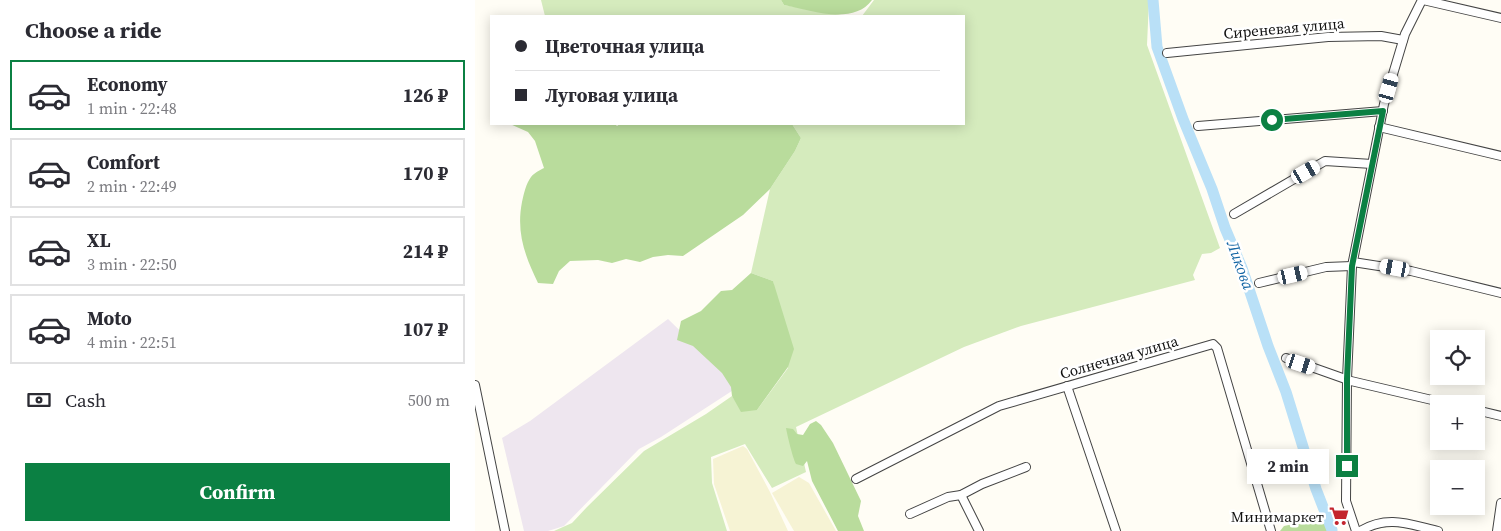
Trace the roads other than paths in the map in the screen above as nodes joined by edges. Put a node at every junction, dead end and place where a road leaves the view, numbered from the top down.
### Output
1 (1422, 0) edge
2 (1501, 18) edge
3 (1403, 40) junction
4 (1167, 53) dead end
5 (1383, 111) junction
6 (1198, 126) dead end
7 (1379, 127) junction
8 (1501, 156) edge
9 (1372, 164) junction
10 (1234, 214) dead end
11 (1352, 264) junction
12 (1259, 283) dead end
13 (1501, 293) edge
14 (1286, 358) dead end
15 (1347, 379) junction
16 (475, 385) edge
17 (1067, 386) junction
18 (1430, 400) edge
19 (1485, 412) edge
20 (1501, 416) edge
21 (1026, 467) dead end
22 (856, 479) dead end
23 (961, 495) junction
24 (1501, 504) edge
25 (910, 514) dead end
26 (1424, 529) edge
27 (505, 531) edge
28 (979, 531) edge
29 (1116, 531) edge
30 (1271, 531) edge
31 (1356, 531) edge
32 (1360, 531) edge
33 (1438, 531) edge
34 (1497, 531) edge

1 - 2 street
1 - 3 street
3 - 4 street, Сиреневая улица
3 - 5 street
5 - 6 street
5 - 7 street
7 - 8 street
7 - 9 street
9 - 10 street
9 - 11 street
11 - 12 street
11 - 13 street
11 - 15 street
14 - 15 street
15 - 18 street
15 - 31 street
16 - 27 street
17 - 22 street, Солнечная улица
17 - 29 street
17 - 30 street, Солнечная улица
19 - 20 street
21 - 23 street
23 - 25 street
23 - 28 street
24 - 34 street
26 - 32 street
26 - 33 street

